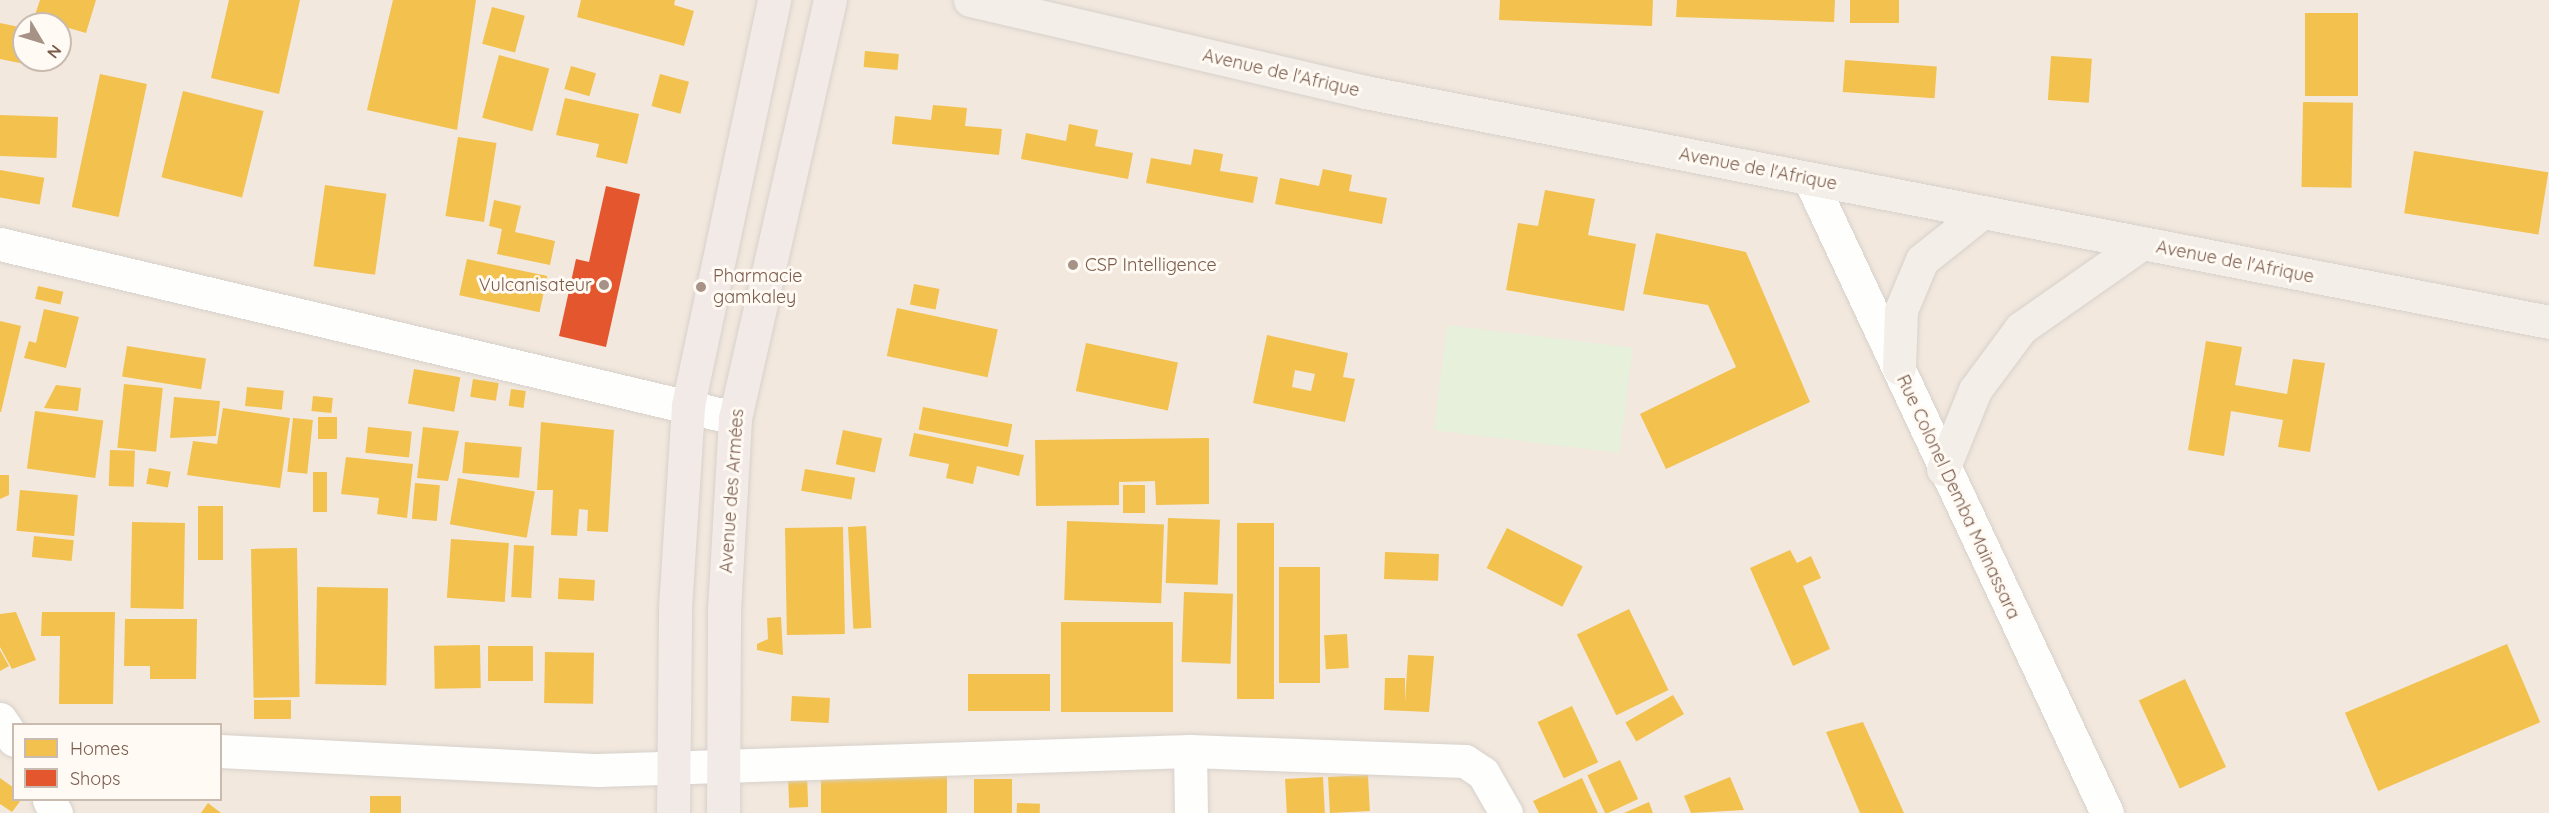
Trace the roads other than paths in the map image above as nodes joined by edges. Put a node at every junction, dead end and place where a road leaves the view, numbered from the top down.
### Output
1 (774, 0) edge
2 (830, 0) edge
3 (970, 0) edge
4 (1810, 180) junction
5 (1981, 213) junction
6 (0, 244) edge
7 (2141, 244) junction
8 (2549, 322) edge
9 (1899, 368) junction
10 (688, 405) junction
11 (735, 418) junction
12 (1943, 469) junction
13 (0, 720) edge
14 (12, 737) edge
15 (1190, 750) junction
16 (222, 751) edge
17 (722, 768) junction
18 (673, 771) junction
19 (673, 813) edge
20 (723, 813) edge
21 (1191, 813) edge
22 (1506, 813) edge
23 (2107, 813) edge

1 - 10 highway
2 - 11 highway, Avenue des Armées
3 - 4 main road, Avenue de l'Afrique
4 - 5 main road, Avenue de l'Afrique
4 - 9 street, Rue Colonel Demba Mainassara
5 - 7 main road, Avenue de l'Afrique
5 - 9 main road
6 - 10 street
7 - 8 main road, Avenue de l'Afrique
7 - 12 main road
9 - 12 street, Rue Colonel Demba Mainassara
10 - 11 street
10 - 18 highway
11 - 17 highway, Avenue des Armées
12 - 23 street, Rue Colonel Demba Mainassara
13 - 14 street
15 - 17 street
15 - 21 street
15 - 22 street
16 - 18 street
17 - 18 street
17 - 20 highway, Avenue des Armées
18 - 19 highway

